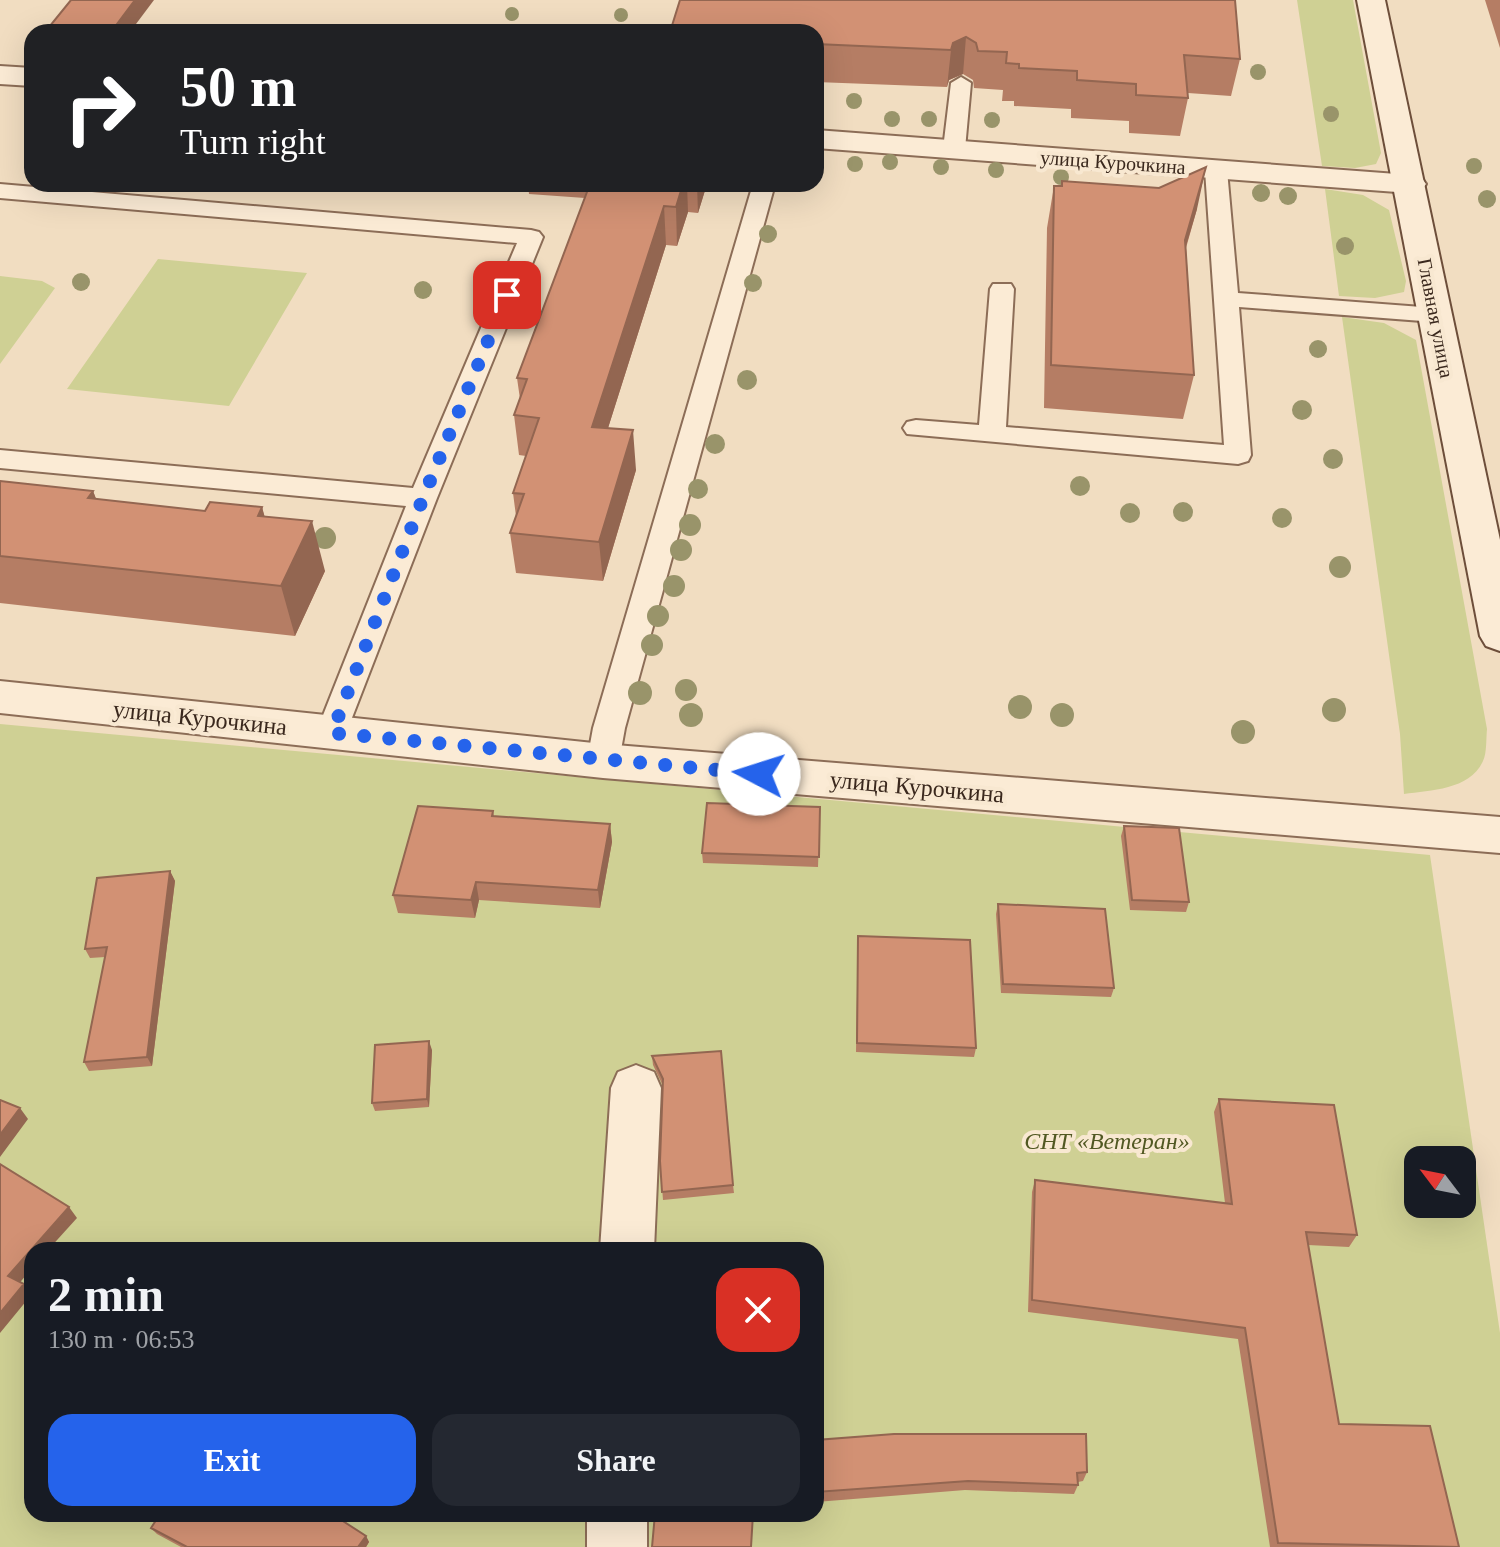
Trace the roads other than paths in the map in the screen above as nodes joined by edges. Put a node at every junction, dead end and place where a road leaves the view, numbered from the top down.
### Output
1 (1371, 0) edge
2 (0, 75) edge
3 (24, 76) edge
4 (961, 83) edge
5 (824, 140) edge
6 (954, 149) junction
7 (1216, 170) junction
8 (1410, 184) junction
9 (0, 191) edge
10 (762, 192) edge
11 (1002, 289) dead end
12 (1226, 299) junction
13 (1435, 315) junction
14 (916, 428) dead end
15 (992, 435) junction
16 (0, 459) edge
17 (423, 498) junction
18 (1500, 636) edge
19 (0, 697) edge
20 (332, 733) junction
21 (603, 761) junction
22 (1500, 835) edge
23 (636, 1088) dead end
24 (627, 1242) edge
25 (617, 1522) edge
26 (617, 1547) edge

1 - 8 street, Главная улица
2 - 3 street
4 - 6 lane
5 - 6 street, улица Курочкина
6 - 7 street, улица Курочкина
7 - 8 street, улица Курочкина
7 - 12 lane
8 - 13 street, Главная улица
9 - 17 lane
10 - 21 lane
11 - 15 lane
12 - 13 lane
12 - 15 lane
13 - 18 street, Главная улица
14 - 15 lane
16 - 17 lane
17 - 20 lane
19 - 20 street, улица Курочкина
20 - 21 street, улица Курочкина
21 - 22 street, улица Курочкина
23 - 24 street
25 - 26 street

